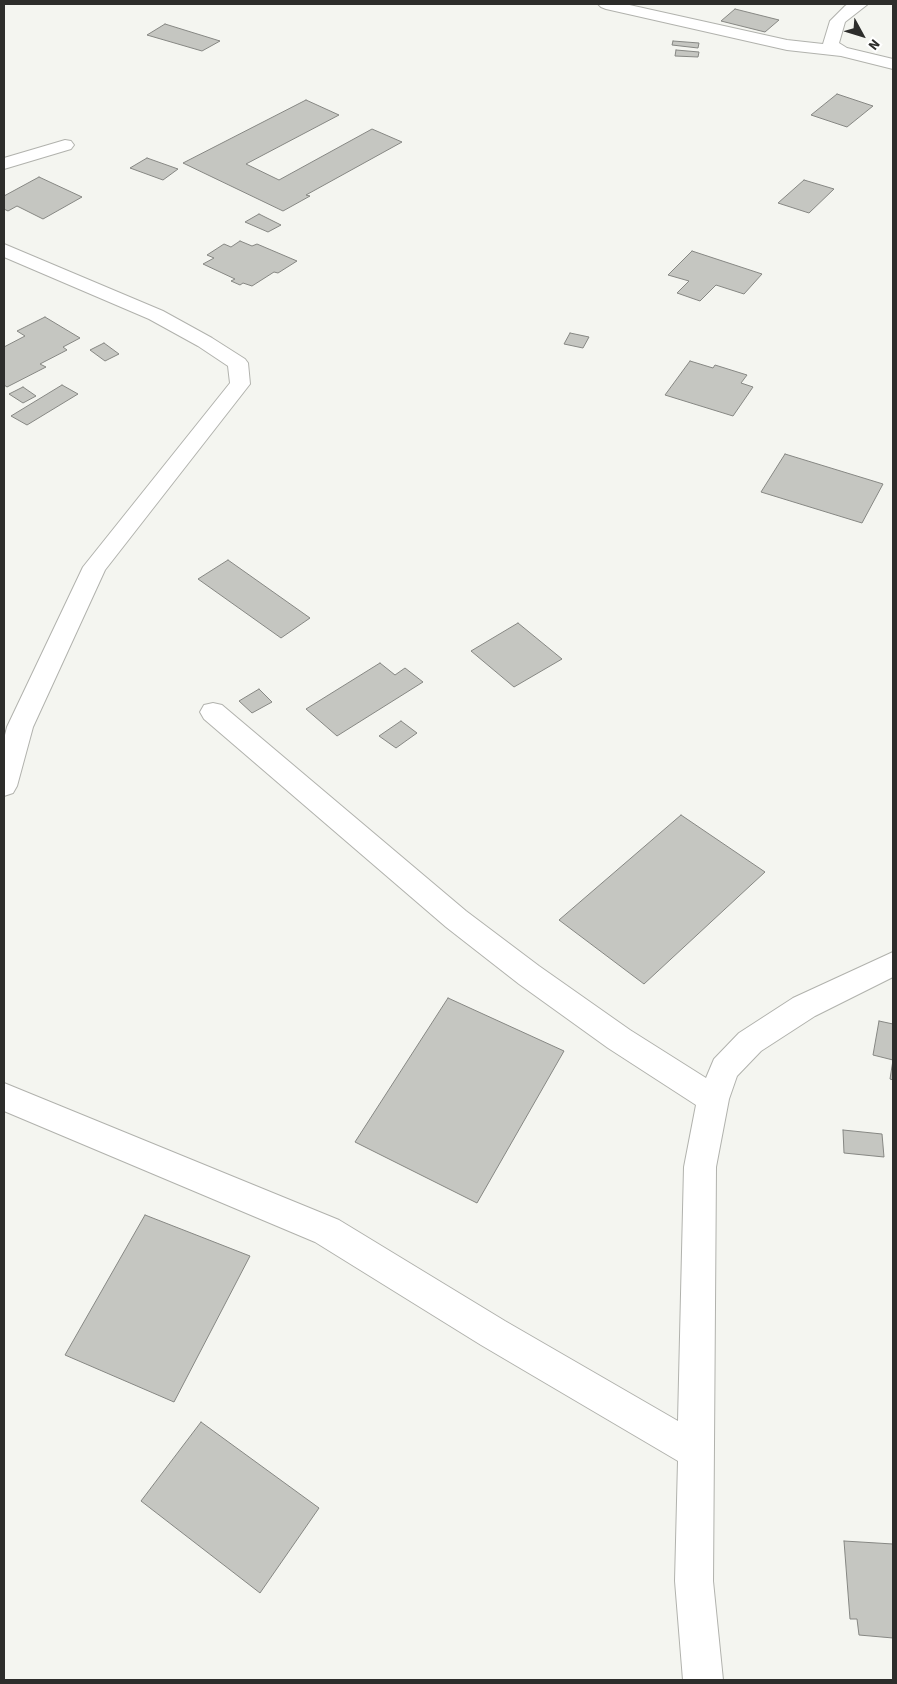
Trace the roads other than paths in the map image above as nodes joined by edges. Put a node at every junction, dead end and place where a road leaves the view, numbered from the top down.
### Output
1 (606, 4) edge
2 (860, 4) edge
3 (841, 51) junction
4 (893, 64) edge
5 (65, 145) dead end
6 (4, 164) edge
7 (4, 250) edge
8 (213, 712) dead end
9 (4, 786) edge
10 (893, 964) edge
11 (4, 1097) edge
12 (713, 1099) junction
13 (696, 1451) junction
14 (703, 1680) edge

1 - 3 street
2 - 3 street
3 - 4 street
5 - 6 street
7 - 9 street
8 - 12 street
10 - 12 street
11 - 13 street
12 - 13 street
13 - 14 street

